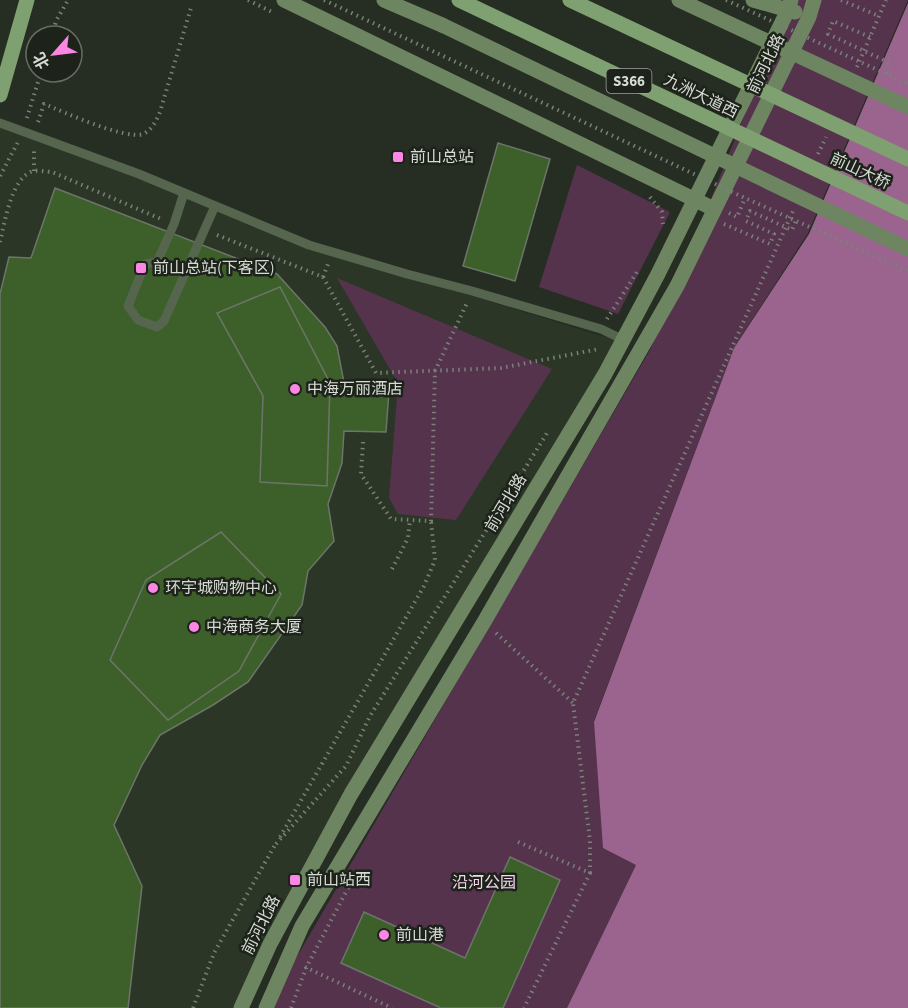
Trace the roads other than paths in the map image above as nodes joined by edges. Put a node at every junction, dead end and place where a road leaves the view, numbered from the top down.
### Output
1 (39, 0) edge
2 (284, 0) edge
3 (384, 0) edge
4 (459, 0) edge
5 (570, 0) edge
6 (679, 0) edge
7 (753, 0) edge
8 (814, 0) edge
9 (790, 5) edge
10 (25, 7) edge
11 (809, 17) junction
12 (0, 95) edge
13 (908, 107) edge
14 (0, 123) edge
15 (825, 126) joint
16 (908, 159) edge
17 (798, 162) joint
18 (184, 193) junction
19 (694, 200) junction
20 (215, 207) junction
21 (714, 210) junction
22 (908, 213) edge
23 (908, 249) edge
24 (622, 339) junction
25 (242, 1008) edge
26 (266, 1008) edge

1 - 10 main road
2 - 19 main road
3 - 23 main road, bridge
4 - 17 main road, 九洲大道西 / S366, bridge
5 - 15 main road, 九洲大道西, bridge
6 - 13 main road, bridge
7 - 9 main road
8 - 11 main road, 前河北路
9 - 11 main road
9 - 19 main road, 前河北路
10 - 12 main road
11 - 21 main road, 前河北路
14 - 18 lane
15 - 16 main road, 前山大桥, bridge
17 - 22 main road, 前山大桥 / S366, bridge
18 - 20 lane
18 - 20 lane
19 - 21 main road
19 - 24 main road, 前河北路
20 - 24 lane
21 - 26 main road, 前河北路
24 - 25 main road, 前河北路

